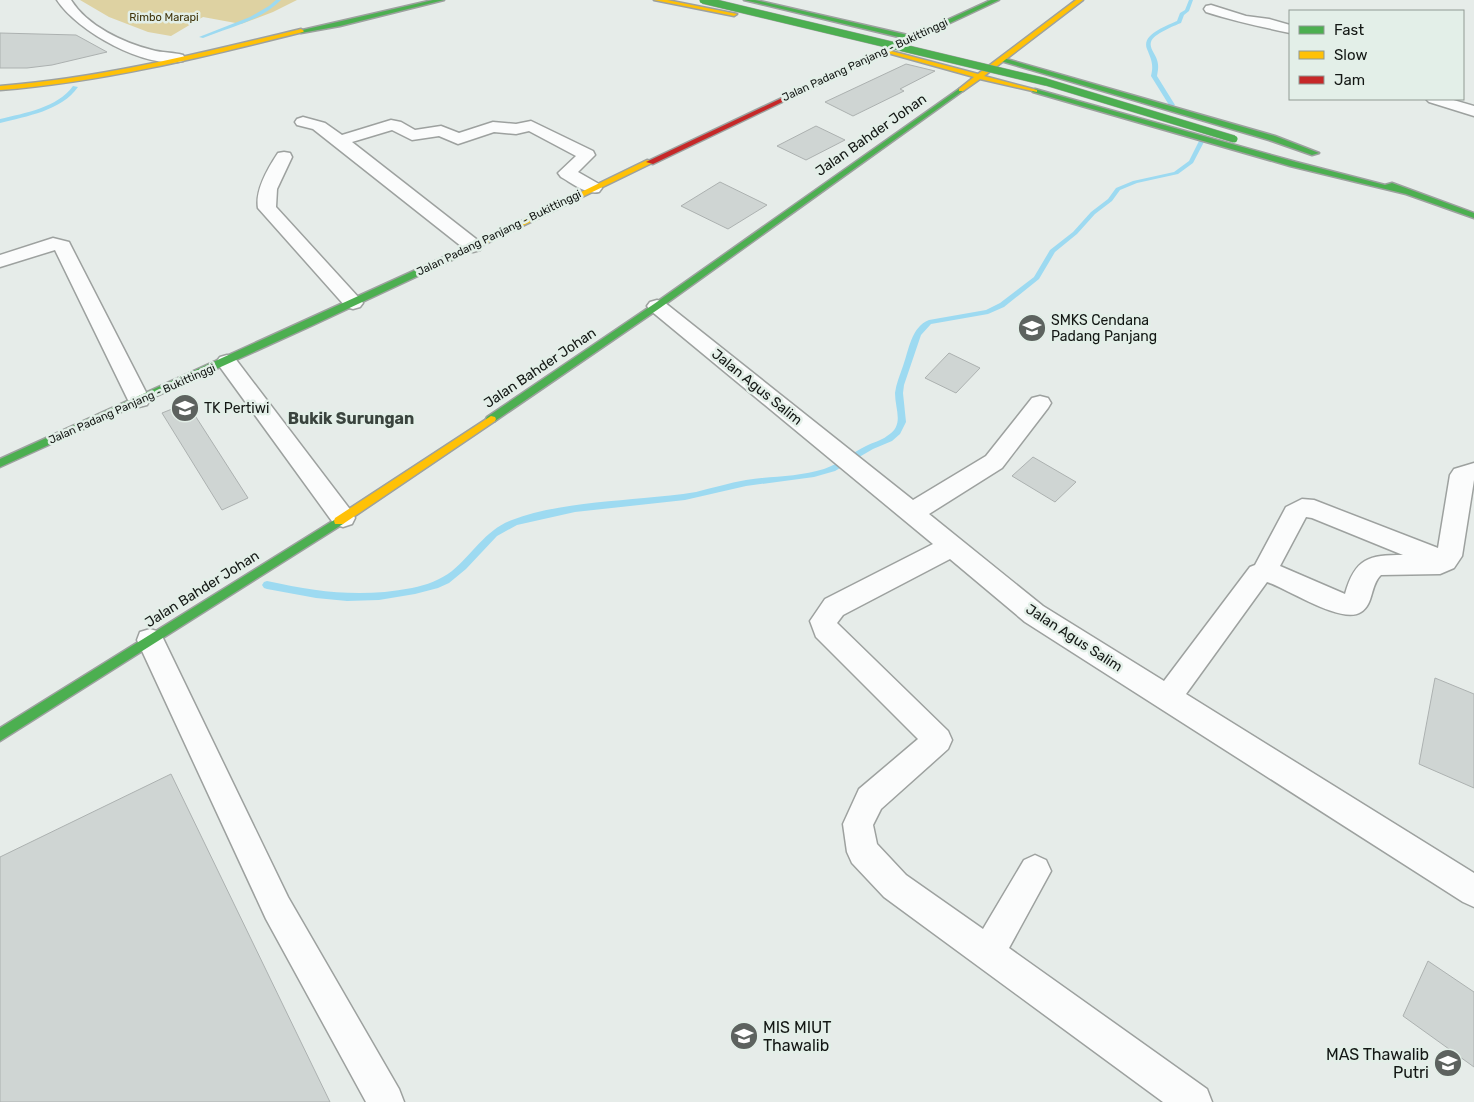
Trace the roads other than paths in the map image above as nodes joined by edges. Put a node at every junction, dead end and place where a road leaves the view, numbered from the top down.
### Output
1 (64, 0) edge
2 (392, 0) edge
3 (410, 0) edge
4 (441, 0) edge
5 (657, 0) edge
6 (703, 0) edge
7 (725, 0) edge
8 (747, 0) edge
9 (996, 0) edge
10 (1080, 0) edge
11 (372, 5) junction
12 (1210, 9) dead end
13 (337, 13) dead end
14 (313, 26) junction
15 (1289, 29) edge
16 (912, 38) junction
17 (883, 51) junction
18 (178, 58) junction
19 (1003, 60) junction
20 (981, 76) junction
21 (0, 88) edge
22 (1437, 100) edge
23 (1474, 111) edge
24 (303, 122) dead end
25 (1237, 136) junction
26 (340, 141) junction
27 (1323, 156) dead end
28 (284, 157) dead end
29 (1338, 163) dead end
30 (1369, 176) junction
31 (1356, 179) junction
32 (593, 188) junction
33 (1405, 192) junction
34 (1474, 216) edge
35 (473, 246) junction
36 (0, 261) edge
37 (353, 303) junction
38 (656, 306) junction
39 (226, 362) junction
40 (139, 400) junction
41 (1040, 403) dead end
42 (0, 463) edge
43 (1474, 471) edge
44 (911, 513) junction
45 (343, 518) junction
46 (952, 546) junction
47 (1445, 561) junction
48 (1264, 572) junction
49 (150, 640) junction
50 (1167, 698) junction
51 (0, 735) edge
52 (1035, 872) dead end
53 (1474, 891) edge
54 (988, 953) junction
55 (386, 1102) edge
56 (1194, 1102) edge

1 - 18 street
2 - 11 main road
3 - 11 main road
4 - 14 main road
5 - 17 main road
6 - 25 main road, bridge
7 - 25 main road
8 - 16 main road
9 - 16 main road, Jalan Padang Panjang - Bukittinggi
10 - 19 main road, Jalan Bahder Johan
11 - 14 main road
12 - 15 street
13 - 14 main road
14 - 18 main road
16 - 17 main road, Jalan Padang Panjang - Bukittinggi
17 - 20 main road
17 - 32 main road, Jalan Padang Panjang - Bukittinggi
18 - 21 main road
19 - 20 main road, Jalan Bahder Johan
19 - 27 main road
20 - 31 main road
20 - 38 main road, Jalan Bahder Johan
22 - 23 street
24 - 26 street
25 - 30 main road
25 - 31 main road
26 - 32 street
26 - 35 street
28 - 37 street
29 - 30 main road
30 - 33 main road
31 - 33 main road
32 - 35 main road, Jalan Padang Panjang - Bukittinggi
33 - 34 main road
35 - 37 main road, Jalan Padang Panjang - Bukittinggi
36 - 40 street
37 - 39 main road, Jalan Padang Panjang - Bukittinggi
38 - 44 street, Jalan Agus Salim
38 - 45 main road, Jalan Bahder Johan
39 - 40 main road, Jalan Padang Panjang - Bukittinggi
39 - 45 street
40 - 42 main road, Jalan Padang Panjang - Bukittinggi
41 - 44 street
43 - 47 street
44 - 46 street, Jalan Agus Salim
45 - 49 main road, Jalan Bahder Johan
46 - 50 street, Jalan Agus Salim
46 - 54 street
47 - 48 street
47 - 48 street
48 - 50 street
49 - 51 main road, Jalan Bahder Johan
49 - 55 street
50 - 53 street, Jalan Agus Salim
52 - 54 street
54 - 56 street

